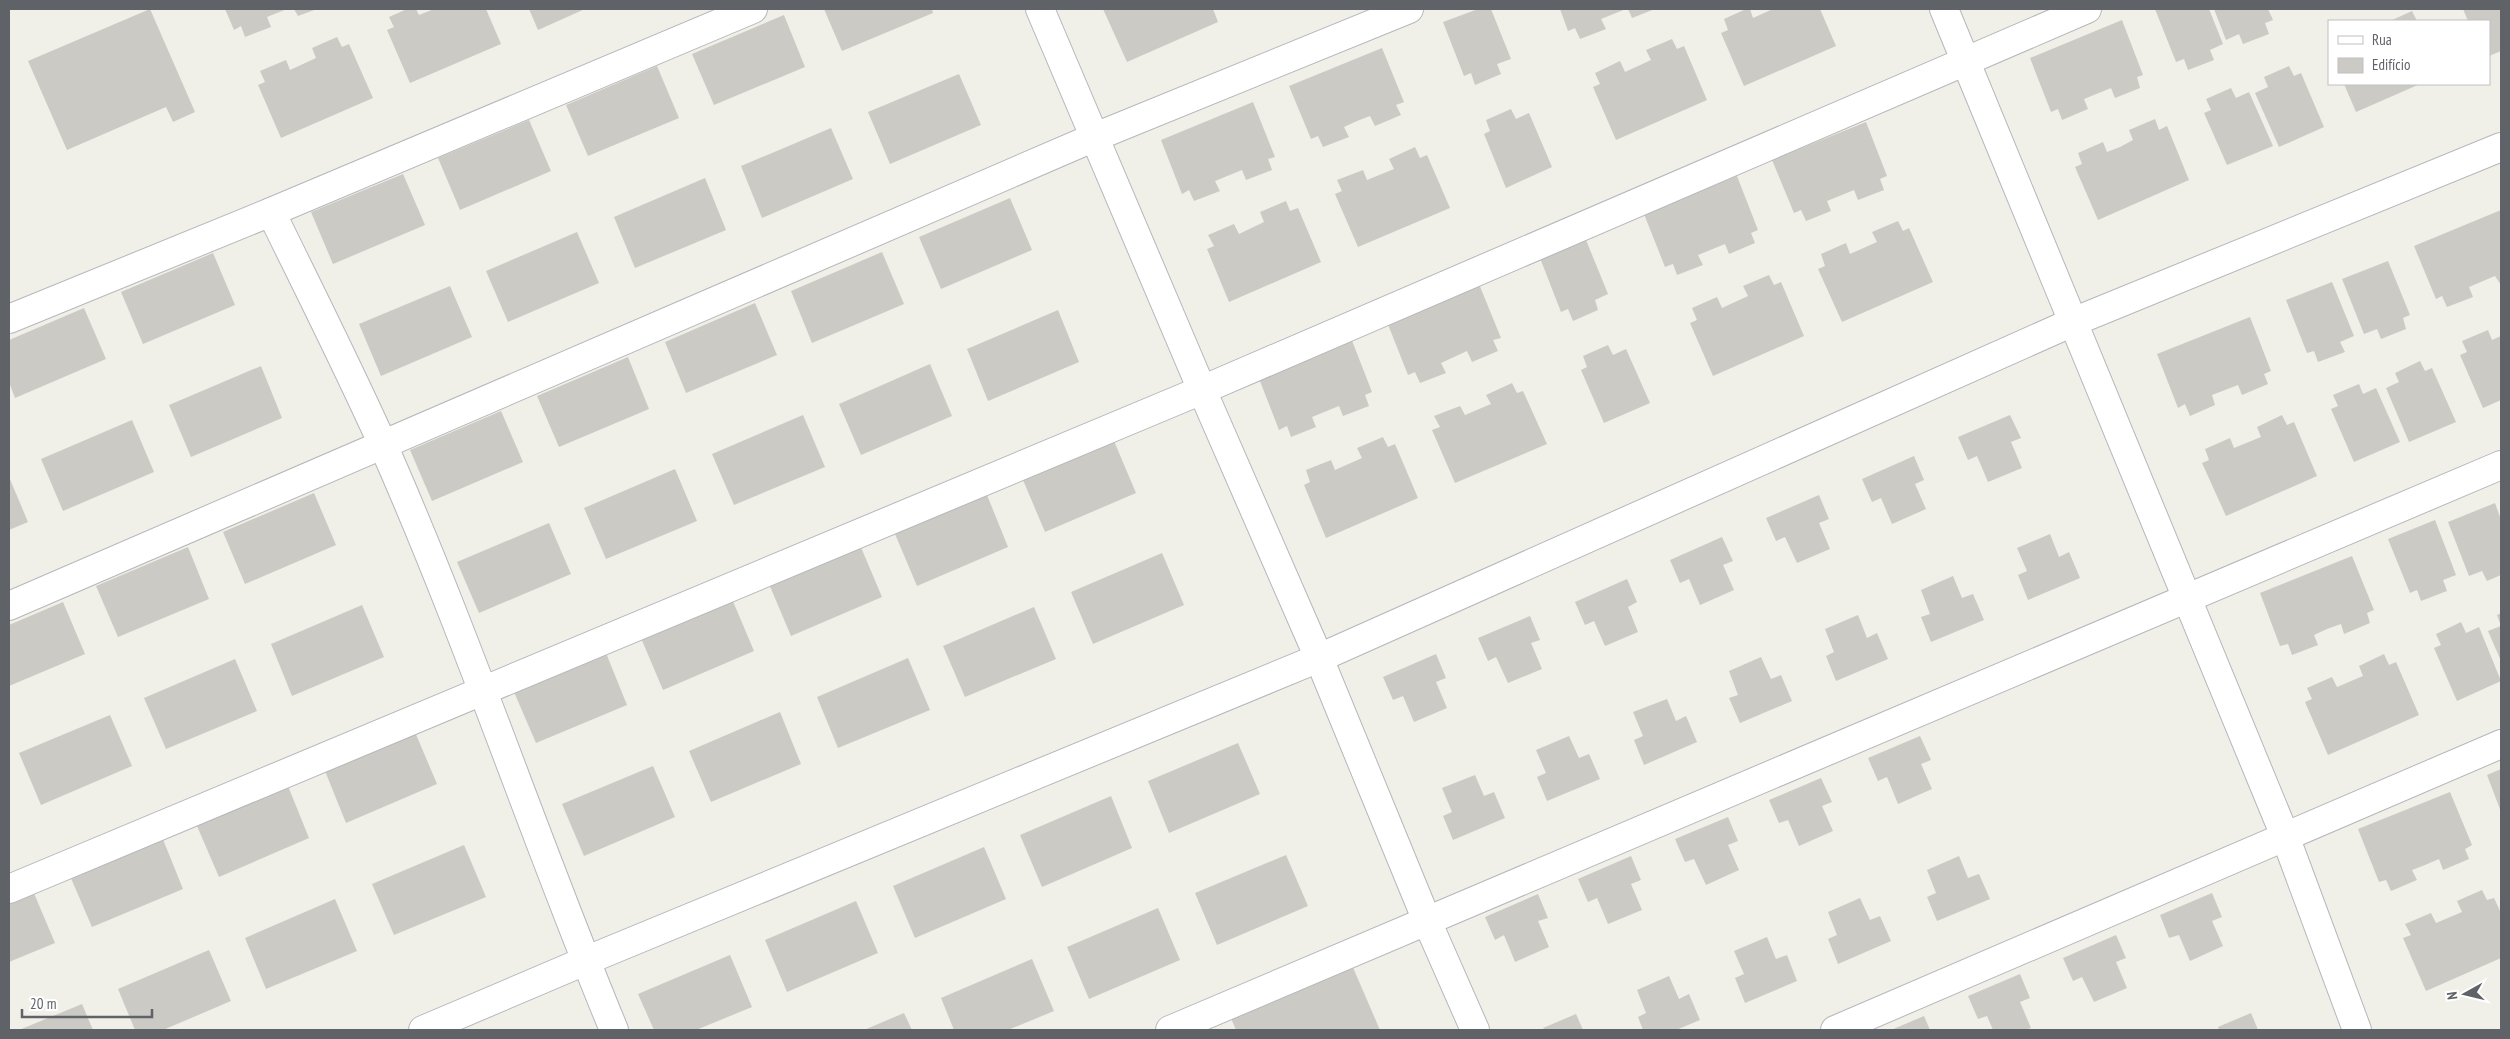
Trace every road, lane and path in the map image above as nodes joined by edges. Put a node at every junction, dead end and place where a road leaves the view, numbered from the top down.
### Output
1 (753, 9) edge
2 (1040, 9) edge
3 (1408, 9) edge
4 (1944, 9) edge
5 (2087, 9) edge
6 (1966, 61) junction
7 (1096, 137) junction
8 (2501, 147) edge
9 (272, 212) junction
10 (9, 319) edge
11 (2073, 322) junction
12 (1202, 390) junction
13 (383, 445) junction
14 (2501, 465) edge
15 (2189, 598) junction
16 (9, 606) edge
17 (1319, 658) junction
18 (484, 691) junction
19 (2501, 744) edge
20 (2285, 836) junction
21 (9, 889) edge
22 (1427, 921) junction
23 (585, 961) junction
24 (423, 1030) edge
25 (614, 1030) edge
26 (1170, 1030) edge
27 (1475, 1030) edge
28 (1835, 1030) edge
29 (2357, 1030) edge

1 - 9 street
2 - 7 street
3 - 7 street
4 - 6 street
5 - 6 street
6 - 11 street
6 - 12 street
7 - 12 street
7 - 13 street
8 - 11 street
9 - 10 street
9 - 13 street
11 - 15 street
11 - 17 street
12 - 17 street
12 - 18 street
13 - 16 street
13 - 18 street
14 - 15 street
15 - 20 street
15 - 22 street
17 - 22 street
17 - 23 street
18 - 21 street
18 - 23 street
19 - 20 street
20 - 28 street
20 - 29 street
22 - 26 street
22 - 27 street
23 - 24 street
23 - 25 street

